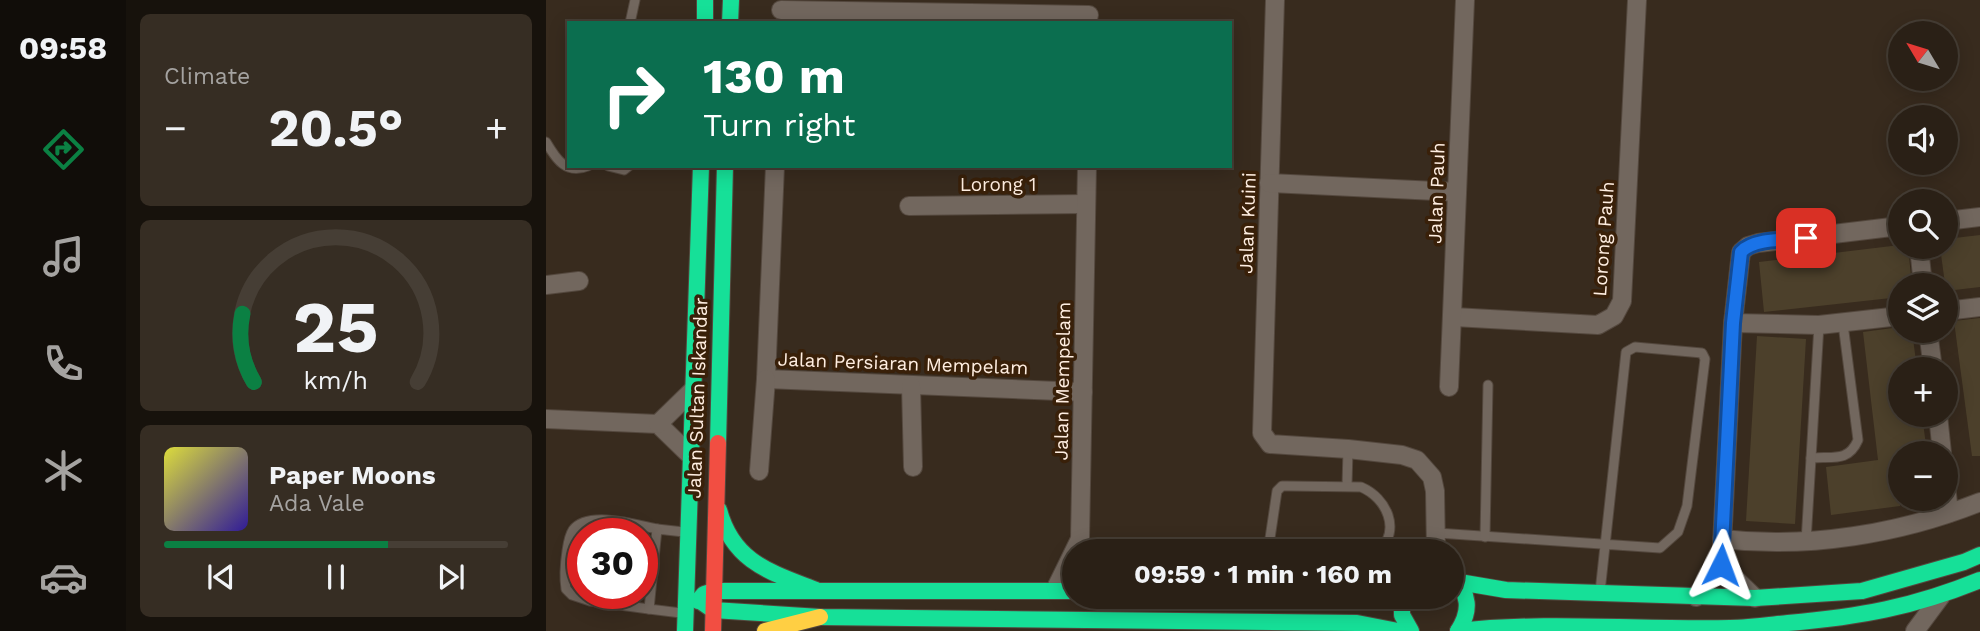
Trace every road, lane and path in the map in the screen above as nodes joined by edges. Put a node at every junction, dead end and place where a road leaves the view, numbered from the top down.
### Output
1 (635, 0) edge
2 (705, 0) edge
3 (731, 0) edge
4 (1275, 0) edge
5 (1465, 0) edge
6 (1637, 0) edge
7 (781, 11) edge
8 (1089, 13) edge
9 (630, 21) edge
10 (705, 21) edge
11 (730, 21) edge
12 (546, 142) edge
13 (567, 168) edge
14 (701, 168) edge
15 (725, 168) edge
16 (775, 168) edge
17 (1087, 168) edge
18 (1269, 183) junction
19 (1457, 192) junction
20 (1086, 204) junction
21 (909, 205) dead end
22 (1980, 217) edge
23 (1958, 220) edge
24 (1888, 227) edge
25 (579, 281) dead end
26 (546, 285) edge
27 (1980, 307) edge
28 (1958, 310) edge
29 (1454, 317) junction
30 (1888, 318) edge
31 (1733, 323) junction
32 (1843, 324) junction
33 (1819, 325) junction
34 (766, 379) junction
35 (1488, 385) dead end
36 (911, 386) junction
37 (1449, 387) dead end
38 (695, 388) junction
39 (1083, 392) junction
40 (546, 419) edge
41 (658, 424) junction
42 (1348, 449) junction
43 (692, 457) junction
44 (1811, 457) junction
45 (913, 467) dead end
46 (760, 471) dead end
47 (716, 486) junction
48 (1347, 486) junction
49 (1980, 502) edge
50 (1949, 513) joint
51 (658, 529) edge
52 (690, 532) junction
53 (1485, 537) junction
54 (1083, 539) edge
55 (1270, 539) edge
56 (1388, 539) edge
57 (1436, 539) edge
58 (1464, 539) edge
59 (1723, 539) junction
60 (1806, 542) junction
61 (1605, 545) junction
62 (567, 554) edge
63 (1980, 555) edge
64 (1721, 565) junction
65 (688, 566) junction
66 (1062, 579) edge
67 (1980, 580) edge
68 (1464, 581) edge
69 (567, 590) edge
70 (816, 590) junction
71 (1055, 590) junction
72 (1062, 590) edge
73 (1464, 590) edge
74 (713, 591) junction
75 (1600, 594) junction
76 (1941, 596) junction
77 (1696, 597) junction
78 (1755, 598) junction
79 (699, 600) junction
80 (649, 609) edge
81 (1400, 609) edge
82 (713, 610) junction
83 (687, 614) junction
84 (820, 617) junction
85 (1822, 620) junction
86 (685, 631) edge
87 (713, 631) edge
88 (765, 631) edge
89 (1398, 631) edge
90 (1411, 631) edge
91 (1458, 631) edge
92 (1841, 631) edge
93 (1915, 631) edge

1 - 9 lane
2 - 10 street
3 - 11 street
4 - 18 street, Jalan Kuini
5 - 19 street, Jalan Pauh
6 - 29 street, Lorong Pauh
7 - 8 street
12 - 13 lane
14 - 38 street
15 - 47 street, Jalan Sultan Iskandar
16 - 34 street, Jalan Persiaran Mempelam
17 - 20 street, Jalan Mempelam
18 - 19 street
18 - 42 street, Jalan Kuini
19 - 29 street, Jalan Pauh
20 - 21 street, Lorong 1
20 - 39 street, Jalan Mempelam
22 - 23 street
24 - 31 street
25 - 26 street
27 - 28 street
29 - 37 street, Jalan Pauh
30 - 32 street
31 - 33 street
31 - 59 street
32 - 33 street
32 - 44 lane
33 - 44 lane
34 - 36 street, Jalan Persiaran Mempelam
34 - 46 street
35 - 53 lane
36 - 39 street, Jalan Persiaran Mempelam
36 - 45 street
38 - 41 street
38 - 43 street
39 - 54 street, Jalan Mempelam
40 - 41 street
41 - 43 street
42 - 48 lane
42 - 57 street
43 - 52 street
44 - 60 lane
47 - 70 street
47 - 74 street, Jalan Sultan Iskandar
48 - 55 lane
48 - 56 lane
49 - 50 street
50 - 60 street
51 - 52 lane
52 - 65 street
53 - 58 lane
53 - 61 lane
59 - 60 street
59 - 64 street
61 - 61 lane
61 - 75 lane
62 - 69 lane
63 - 78 street
64 - 77 street
64 - 78 street
65 - 79 street
65 - 83 street
66 - 71 street, Jalan Mempelam
67 - 76 street
68 - 75 street
70 - 71 street
70 - 74 street
71 - 72 street
73 - 91 street
74 - 79 street
74 - 82 street, Jalan Sultan Iskandar
75 - 77 street
76 - 85 street
76 - 93 street
77 - 78 street
79 - 82 street
79 - 86 street
80 - 83 lane
81 - 90 street
82 - 84 street
82 - 87 street, Jalan Sultan Iskandar
83 - 86 street
84 - 88 street
84 - 89 street
85 - 91 street
85 - 92 street

